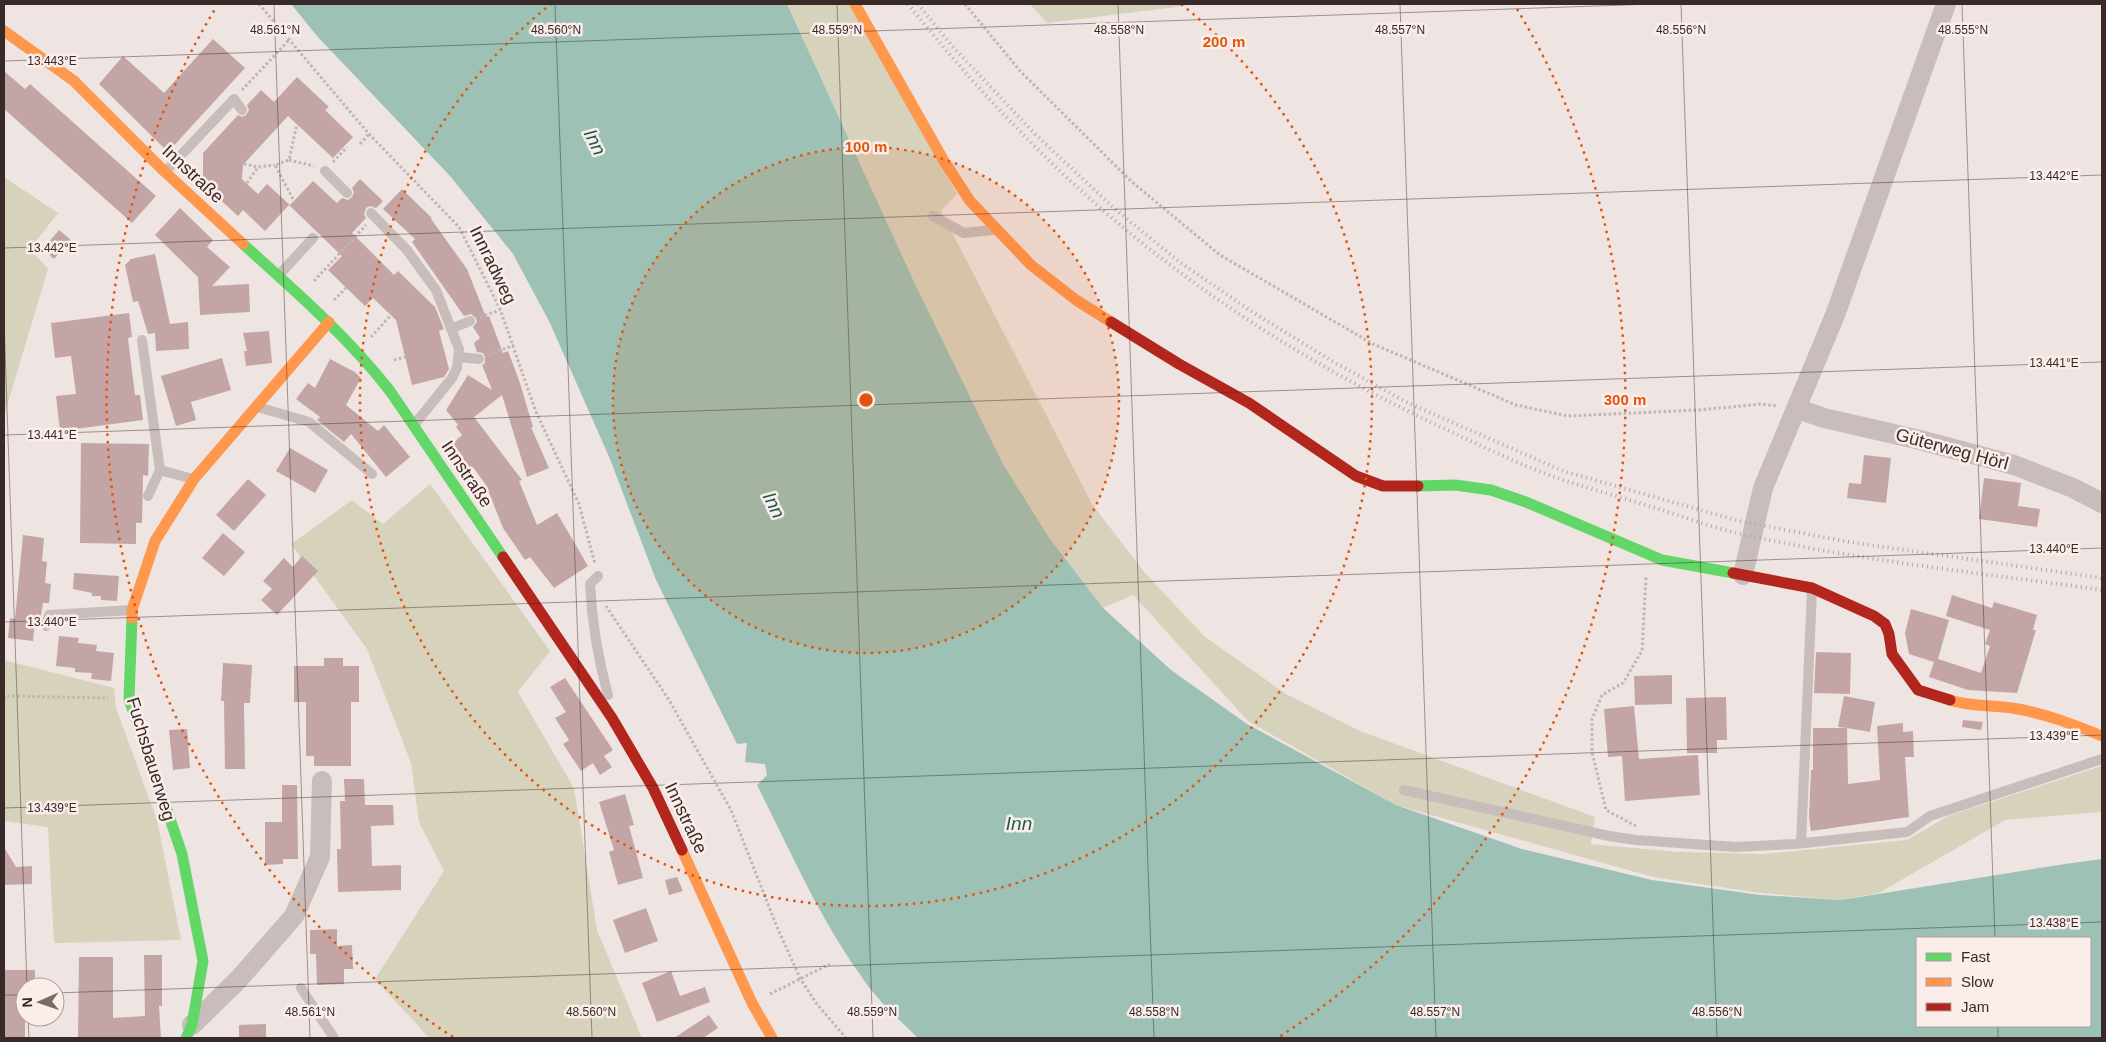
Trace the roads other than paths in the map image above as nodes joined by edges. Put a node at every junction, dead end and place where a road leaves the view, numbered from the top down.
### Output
1 (855, 4) edge
2 (1946, 4) edge
3 (4, 31) edge
4 (242, 110) dead end
5 (325, 171) dead end
6 (165, 172) junction
7 (347, 193) dead end
8 (373, 215) road end
9 (933, 216) dead end
10 (995, 229) junction
11 (313, 238) dead end
12 (278, 276) junction
13 (470, 321) dead end
14 (328, 322) junction
15 (451, 329) junction
16 (142, 340) dead end
17 (459, 357) junction
18 (479, 359) road end
19 (257, 407) junction
20 (1798, 408) junction
21 (413, 426) junction
22 (160, 470) junction
23 (372, 474) dead end
24 (194, 479) junction
25 (148, 496) dead end
26 (2102, 503) edge
27 (1742, 575) junction
28 (598, 576) road end
29 (1812, 588) junction
30 (132, 610) junction
31 (46, 626) dead end
32 (612, 718) junction
33 (2102, 736) edge
34 (2102, 759) edge
35 (322, 781) dead end
36 (1404, 790) dead end
37 (1801, 843) junction
38 (301, 988) dead end
39 (189, 1032) edge
40 (334, 1038) edge
41 (772, 1038) edge

1 - 10 street
2 - 20 street
3 - 6 street, Innstraße
4 - 6 lane
5 - 7 lane
6 - 12 street, Innstraße
8 - 15 lane
9 - 10 lane
10 - 27 street
11 - 12 lane
12 - 14 street, Innstraße
13 - 15 lane
14 - 19 street, Fuchsbauerweg
14 - 21 street, Innstraße
15 - 17 lane
16 - 22 lane
17 - 18 lane
17 - 21 lane
19 - 23 lane
19 - 24 street, Fuchsbauerweg
20 - 26 street, Güterweg Hörl
20 - 27 street
21 - 32 street, Innstraße
22 - 24 lane
22 - 25 lane
24 - 30 street, Fuchsbauerweg
27 - 29 street
28 - 32 lane
29 - 33 street
29 - 37 lane
30 - 31 lane
30 - 39 street, Fuchsbauerweg
32 - 41 street, Innstraße
34 - 37 lane
35 - 39 street, Fuchsbauerweg
36 - 37 lane
38 - 40 lane

